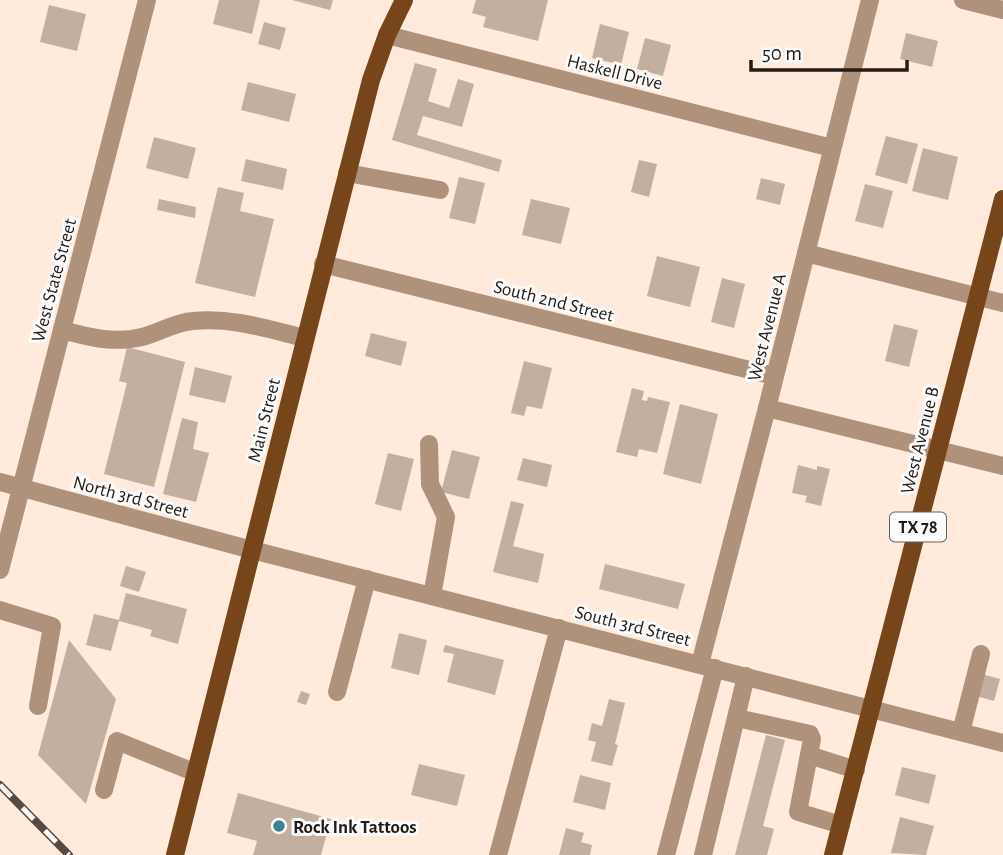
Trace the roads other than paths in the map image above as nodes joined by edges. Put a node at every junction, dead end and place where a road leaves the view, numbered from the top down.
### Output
1 (147, 0) edge
2 (404, 0) edge
3 (870, 0) edge
4 (964, 0) edge
5 (1003, 10) edge
6 (387, 35) junction
7 (832, 148) junction
8 (347, 173) junction
9 (440, 190) dead end
10 (1003, 199) edge
11 (806, 253) junction
12 (323, 264) junction
13 (978, 296) junction
14 (1003, 303) edge
15 (62, 330) junction
16 (305, 338) junction
17 (774, 376) junction
18 (767, 408) junction
19 (429, 444) dead end
20 (938, 449) junction
21 (1003, 466) edge
22 (0, 482) edge
23 (20, 488) junction
24 (252, 550) junction
25 (0, 570) edge
26 (367, 579) junction
27 (432, 596) junction
28 (0, 610) edge
29 (559, 628) junction
30 (981, 654) dead end
31 (708, 666) junction
32 (746, 676) junction
33 (337, 692) dead end
34 (38, 706) dead end
35 (872, 709) junction
36 (737, 718) junction
37 (961, 732) junction
38 (1003, 743) edge
39 (809, 755) junction
40 (856, 770) junction
41 (196, 773) junction
42 (104, 790) dead end
43 (841, 825) junction
44 (175, 855) edge
45 (498, 855) edge
46 (666, 855) edge
47 (703, 855) edge
48 (833, 855) edge

1 - 15 street, West State Street
2 - 6 main road, Main Street
3 - 7 street, West Avenue A
4 - 5 street
6 - 7 street, Haskell Drive
6 - 8 main road, Main Street
7 - 11 street, West Avenue A
8 - 9 street
8 - 12 main road, Main Street
10 - 13 main road, West Avenue B / TX 78
11 - 13 street
11 - 17 street, West Avenue A
12 - 16 main road, Main Street
12 - 17 street, South 2nd Street
13 - 14 street
13 - 20 main road, West Avenue B / TX 78
15 - 16 street
15 - 23 street, West State Street
16 - 24 main road, Main Street
17 - 18 street, West Avenue A
18 - 20 street
18 - 31 street, West Avenue A
19 - 27 street
20 - 21 street
20 - 35 main road, West Avenue B / TX 78
22 - 23 street, North 3rd Street
23 - 24 street, North 3rd Street
23 - 25 street, West State Street
24 - 26 street, South 3rd Street
24 - 41 main road, Main Street
26 - 27 street, South 3rd Street
26 - 33 street
27 - 29 street, South 3rd Street
28 - 34 street
29 - 31 street, South 3rd Street
29 - 45 street
30 - 37 street
31 - 32 street, South 3rd Street
31 - 46 street, West Avenue A
32 - 35 street, South 3rd Street
32 - 36 street
35 - 37 street, South 3rd Street
35 - 40 main road, West Avenue B / TX 78
36 - 39 street
36 - 47 street
37 - 38 street, South 3rd Street
39 - 40 street
39 - 43 street
40 - 43 main road, West Avenue B / TX 78
41 - 42 street
41 - 44 main road, Main Street
43 - 48 main road, West Avenue B / TX 78

